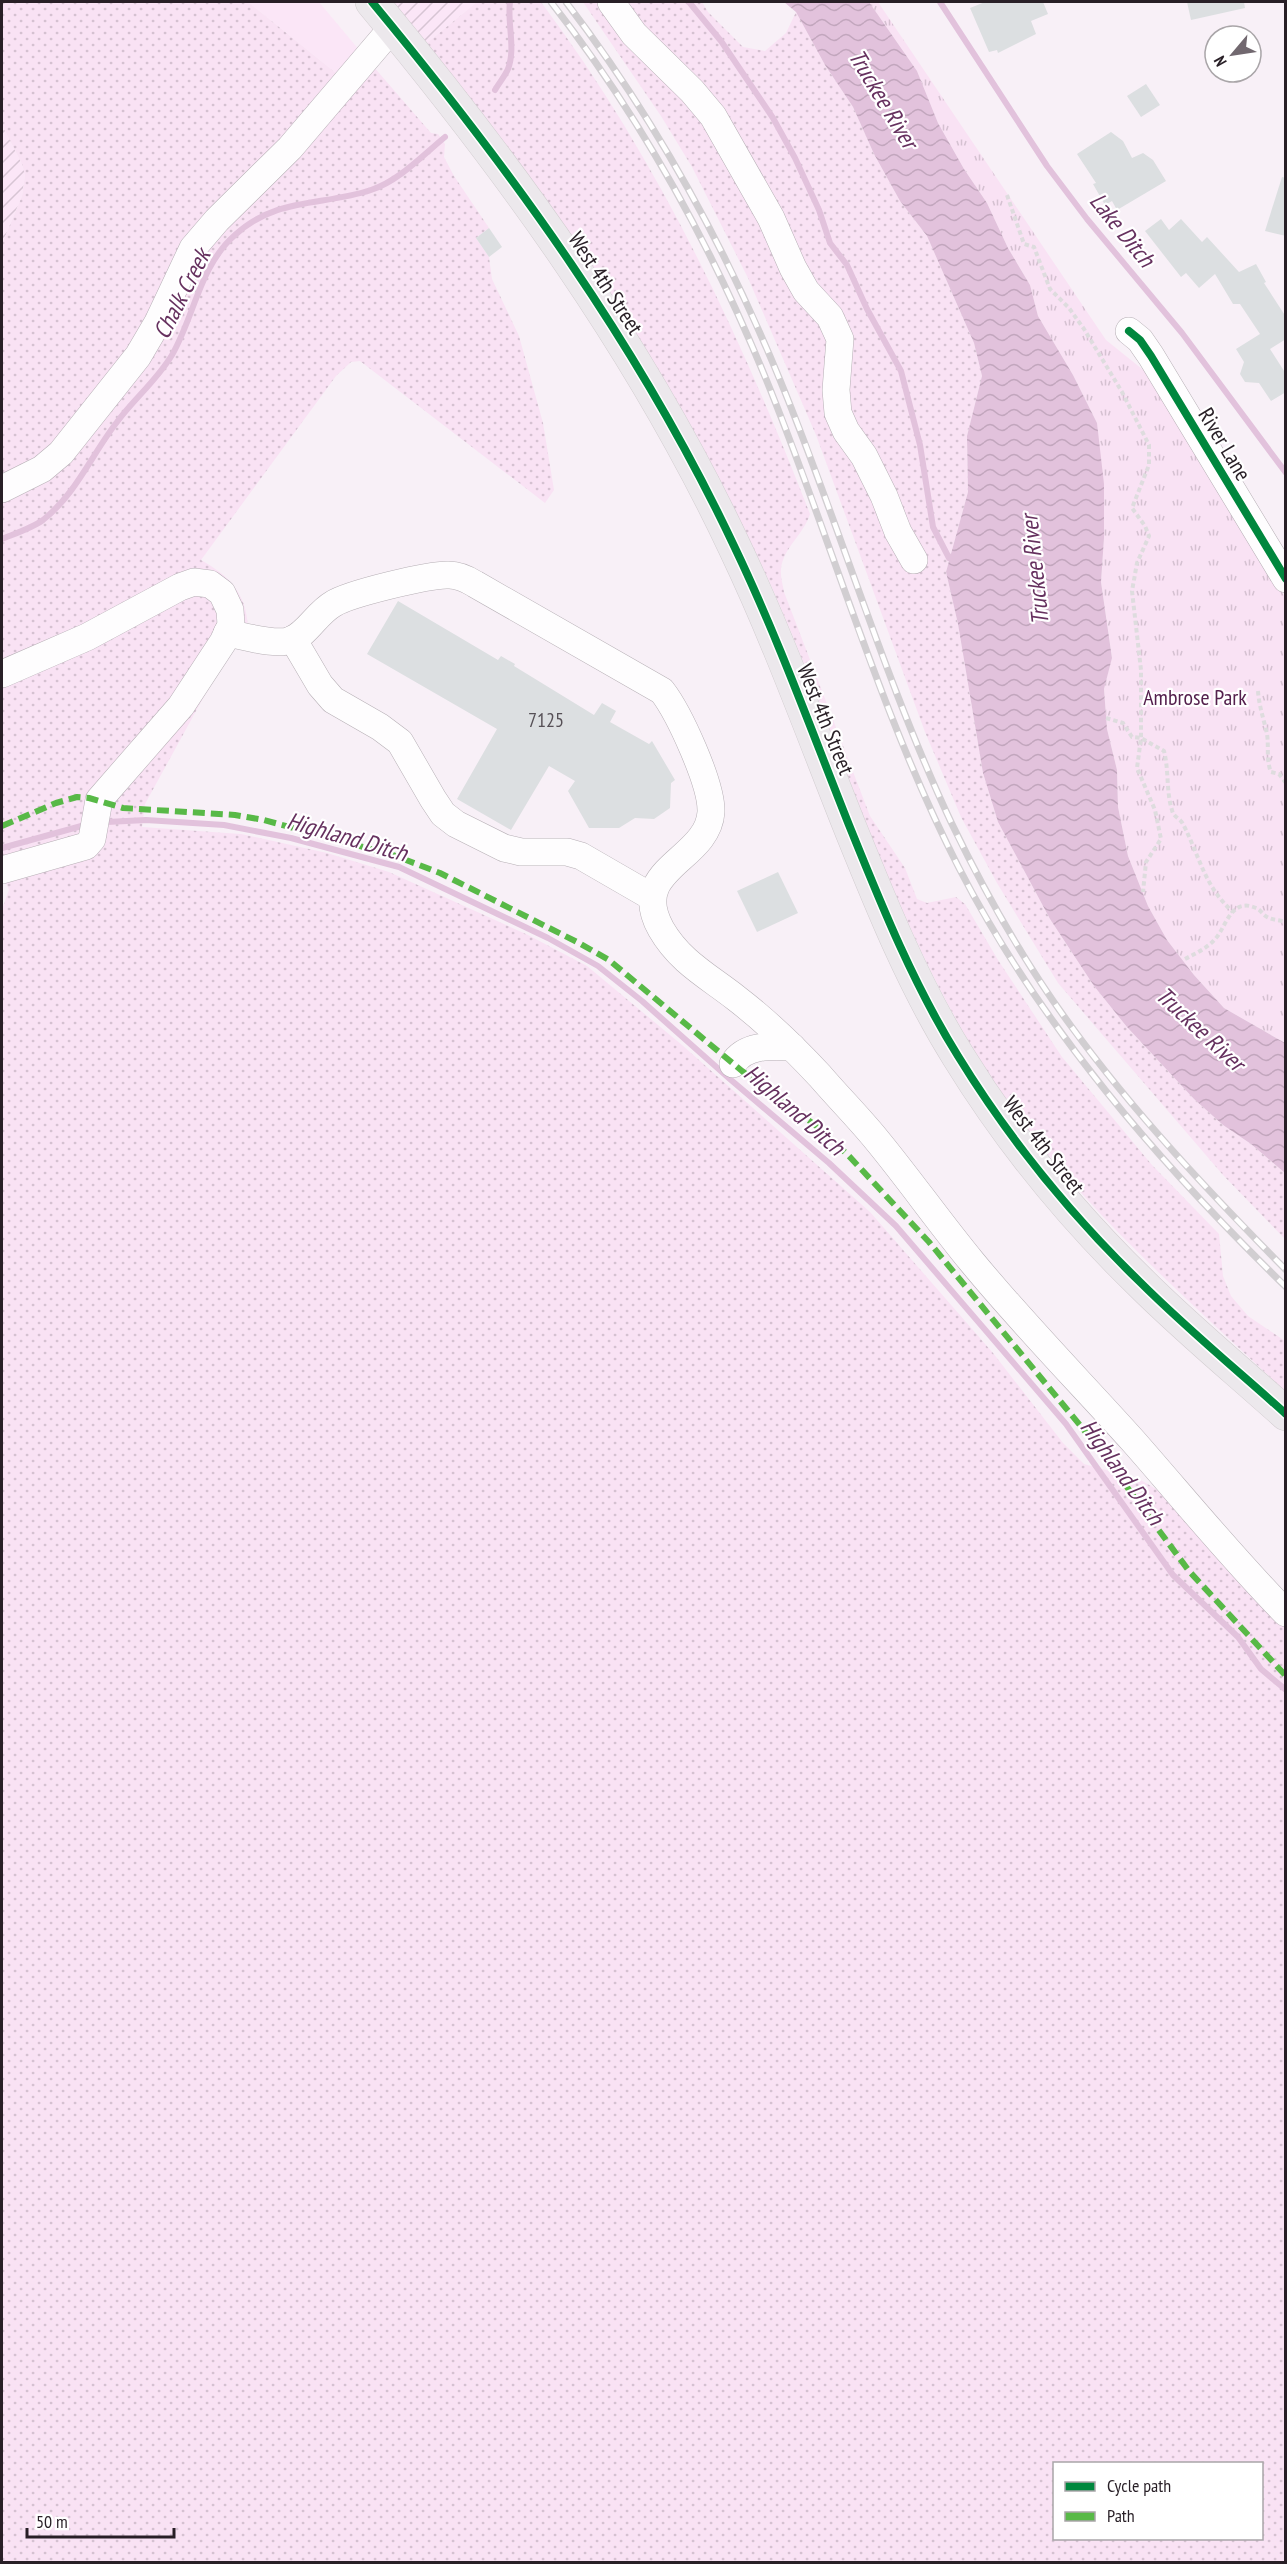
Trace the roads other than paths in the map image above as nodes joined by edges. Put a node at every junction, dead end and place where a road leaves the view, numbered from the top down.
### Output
1 (372, 2) edge
2 (611, 2) edge
3 (393, 27) junction
4 (1129, 331) dead end
5 (2, 489) edge
6 (914, 560) dead end
7 (1286, 579) edge
8 (227, 633) junction
9 (293, 639) junction
10 (2, 674) edge
11 (2, 870) edge
12 (652, 897) junction
13 (792, 1047) junction
14 (733, 1064) dead end
15 (1286, 1414) edge
16 (1286, 1613) edge

1 - 3 main road, West 4th Street
2 - 6 street
3 - 5 street
3 - 15 main road, West 4th Street
4 - 7 street, River Lane
8 - 9 street
8 - 10 street
8 - 11 street
9 - 12 street
9 - 12 street
12 - 13 street
13 - 14 street
13 - 16 street

